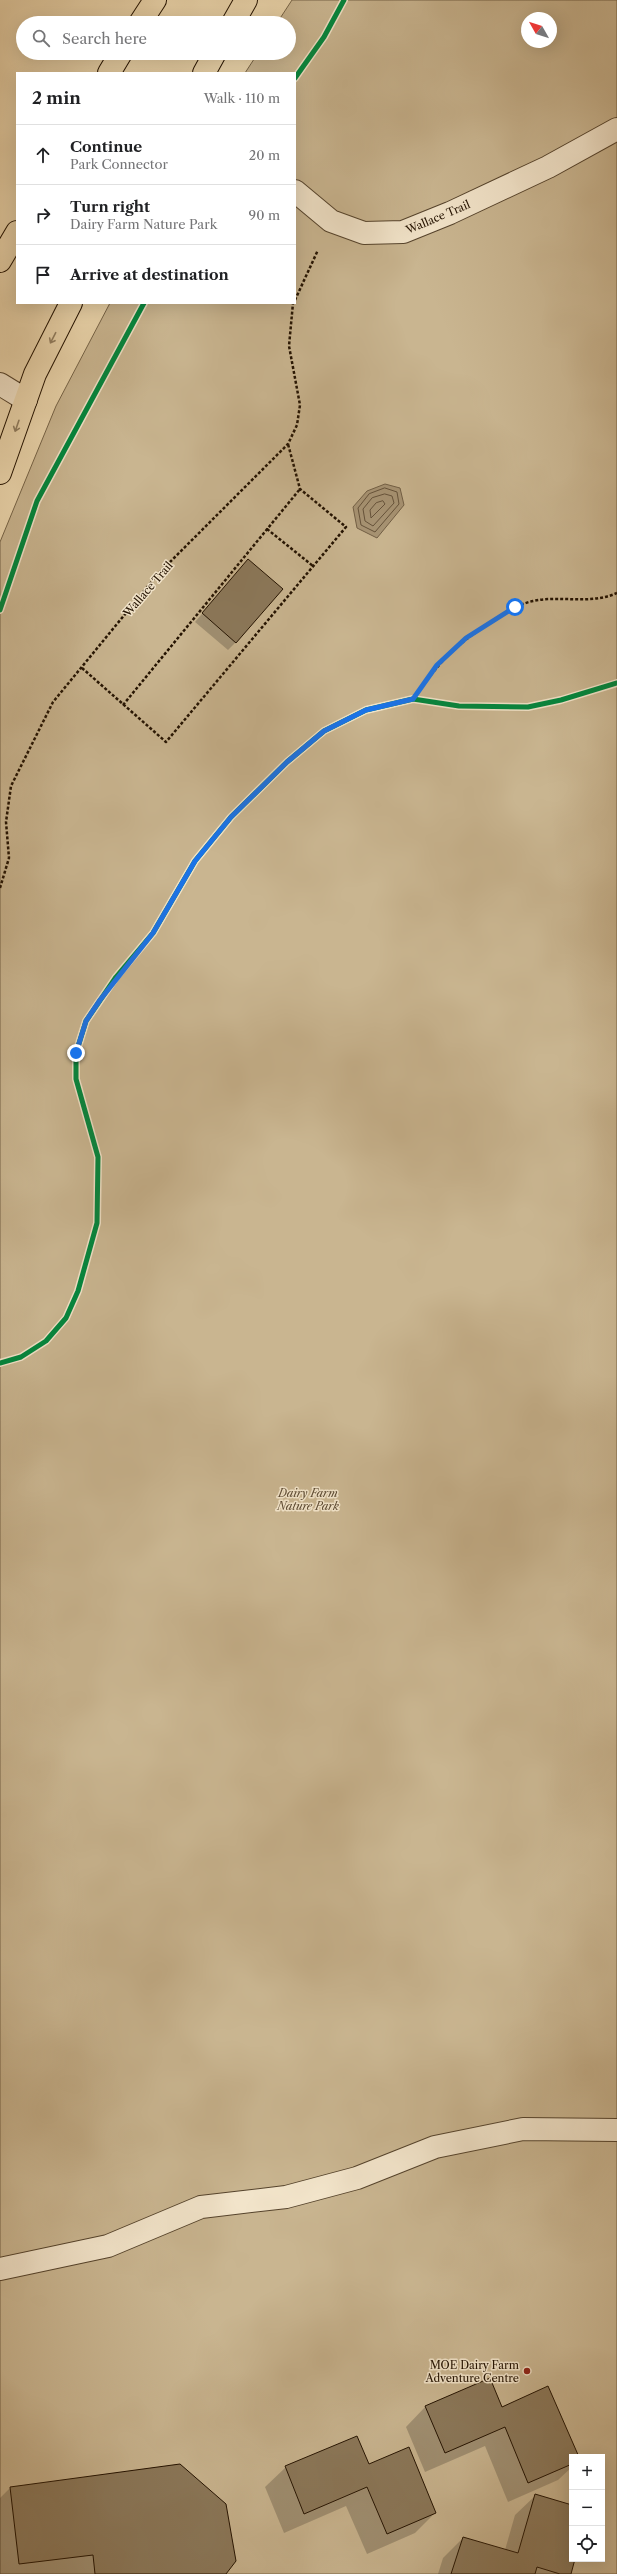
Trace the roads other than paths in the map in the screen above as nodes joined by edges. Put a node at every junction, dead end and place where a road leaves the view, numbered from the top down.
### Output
1 (155, 0) edge
2 (246, 0) edge
3 (145, 16) edge
4 (237, 16) edge
5 (117, 60) edge
6 (211, 60) edge
7 (110, 72) edge
8 (205, 72) edge
9 (617, 129) edge
10 (296, 192) edge
11 (11, 237) edge
12 (0, 261) edge
13 (70, 304) edge
14 (0, 384) edge
15 (26, 400) junction
16 (4, 451) edge
17 (0, 474) edge
18 (617, 2130) edge
19 (0, 2269) edge

1 - 3 main road
2 - 4 main road
5 - 7 main road
6 - 8 main road
9 - 10 street, Wallace Trail
11 - 12 main road
13 -> 15 main road
14 - 15 street
15 -> 16 main road
16 - 17 main road
18 - 19 street

